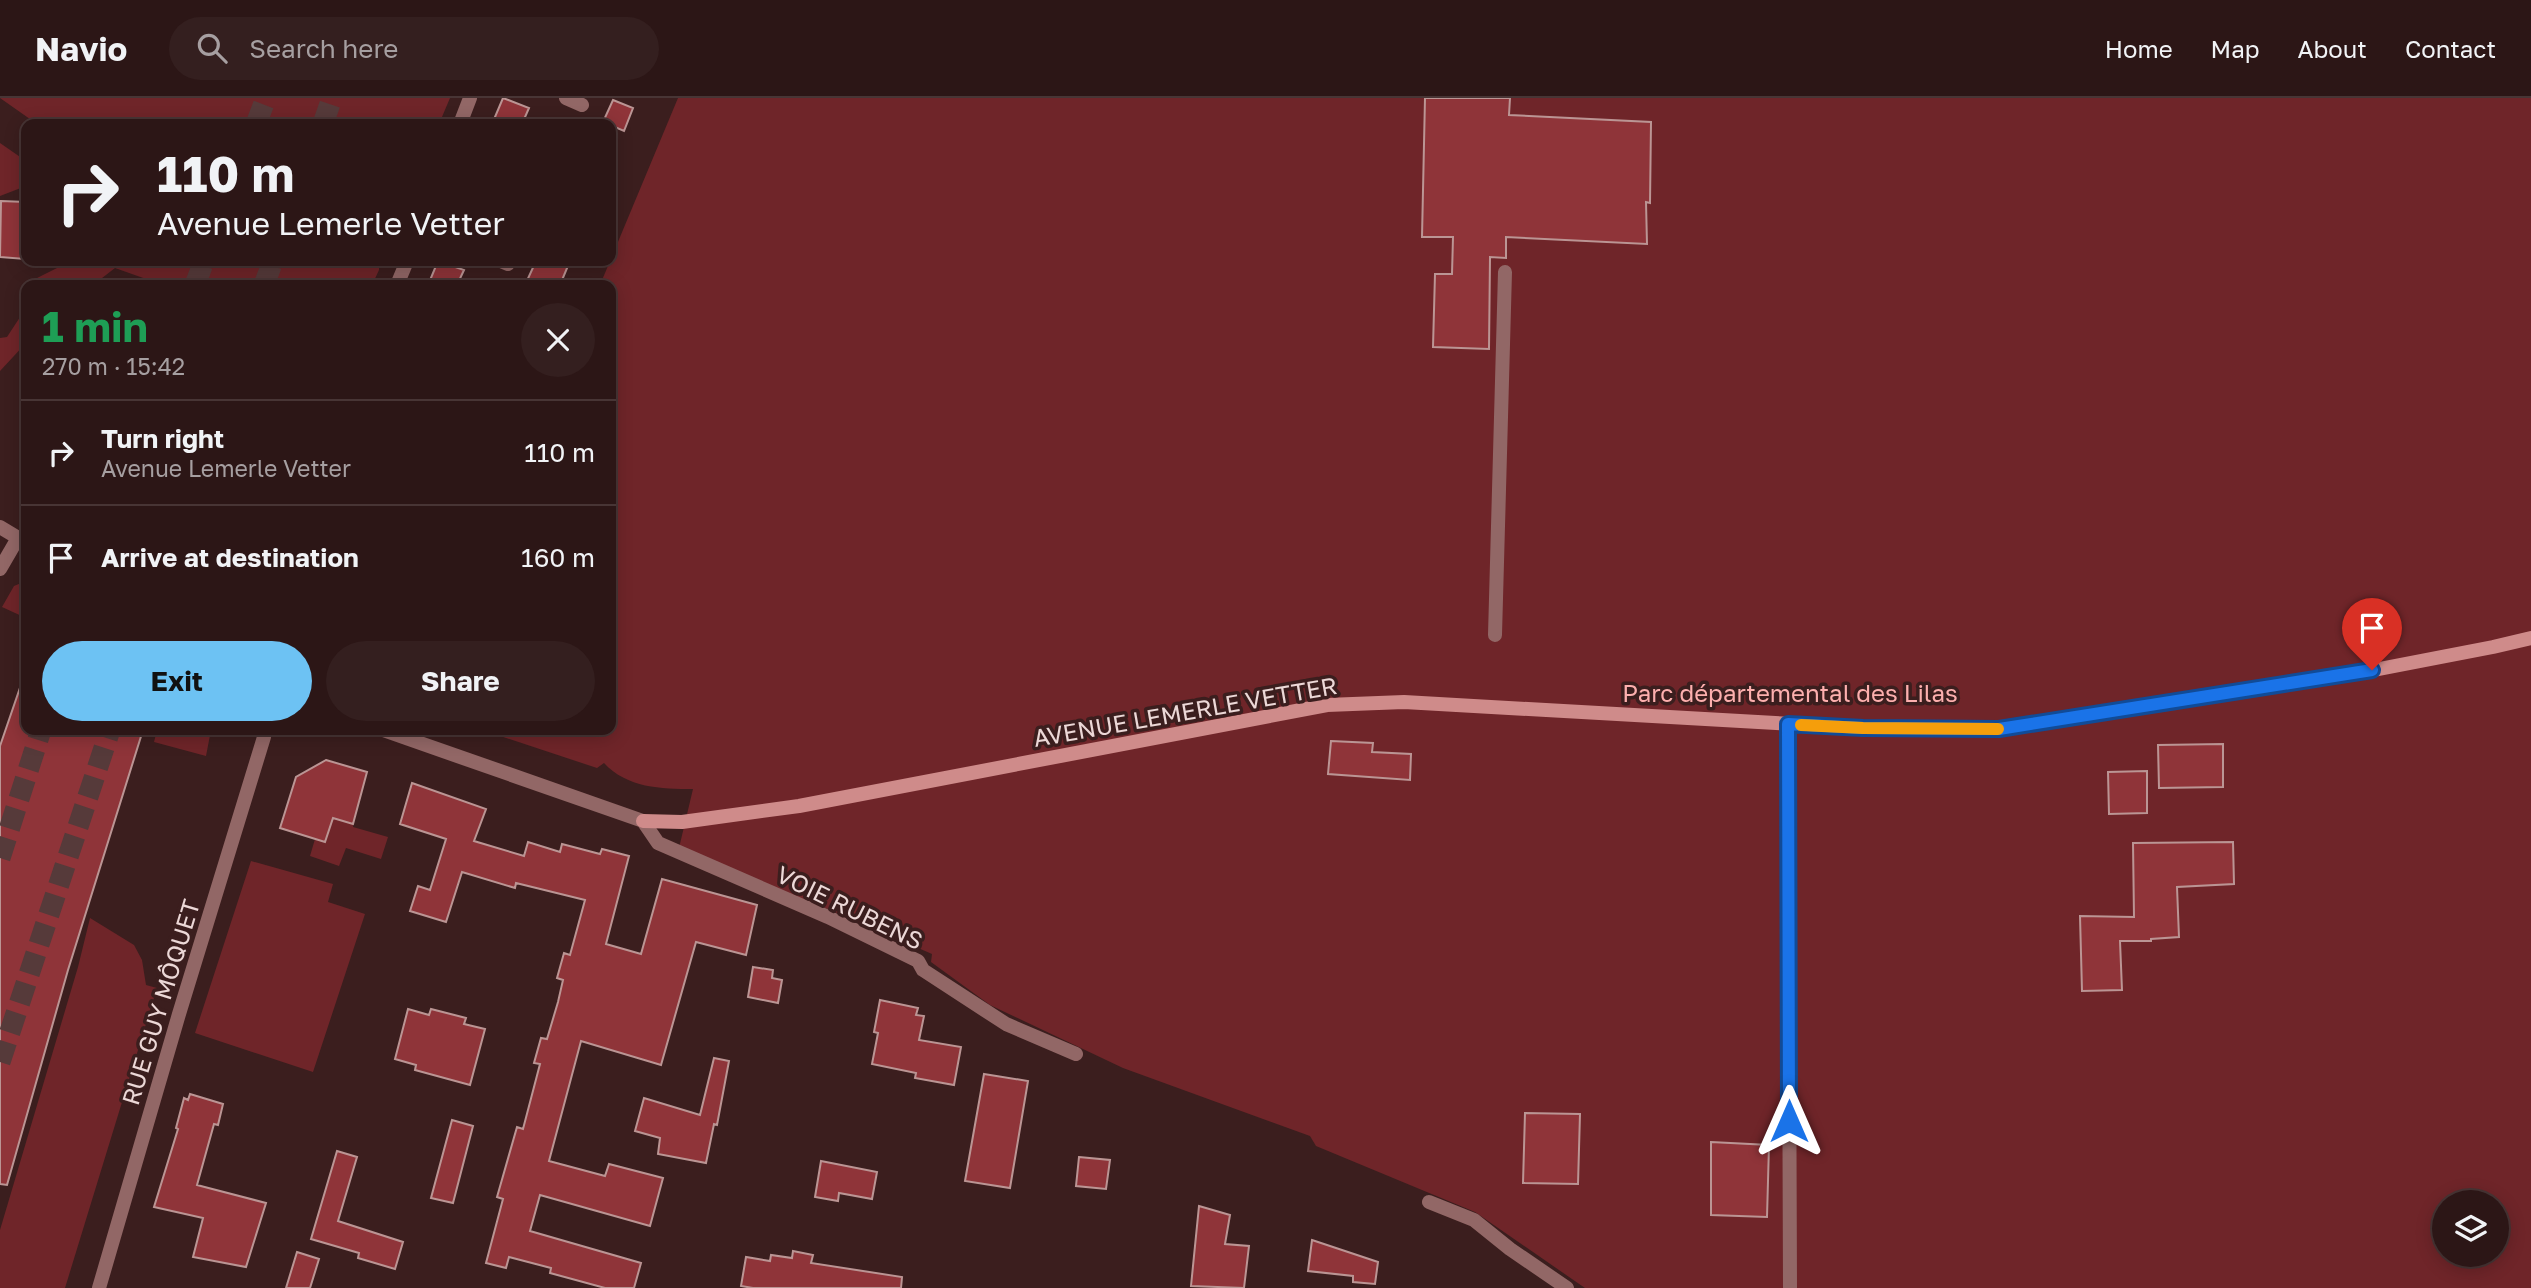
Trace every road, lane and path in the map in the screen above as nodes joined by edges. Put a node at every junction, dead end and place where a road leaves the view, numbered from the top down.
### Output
1 (470, 98) edge
2 (566, 98) edge
3 (582, 104) dead end
4 (462, 119) edge
5 (1505, 272) dead end
6 (0, 527) edge
7 (21, 539) edge
8 (21, 541) edge
9 (0, 569) edge
10 (1495, 635) dead end
11 (2531, 638) edge
12 (1788, 724) junction
13 (264, 735) edge
14 (397, 735) edge
15 (643, 821) junction
16 (1076, 1054) dead end
17 (1429, 1202) dead end
18 (99, 1288) edge
19 (1567, 1288) edge
20 (1790, 1288) edge

1 - 4 street
2 - 3 street
5 - 10 street
6 - 7 street
8 - 9 street
11 - 12 street, AVENUE LEMERLE VETTER
12 - 15 street, AVENUE LEMERLE VETTER
12 - 20 street
13 - 18 street, RUE GUY MÔQUET
14 - 15 street
15 - 16 street, VOIE RUBENS
17 - 19 street

